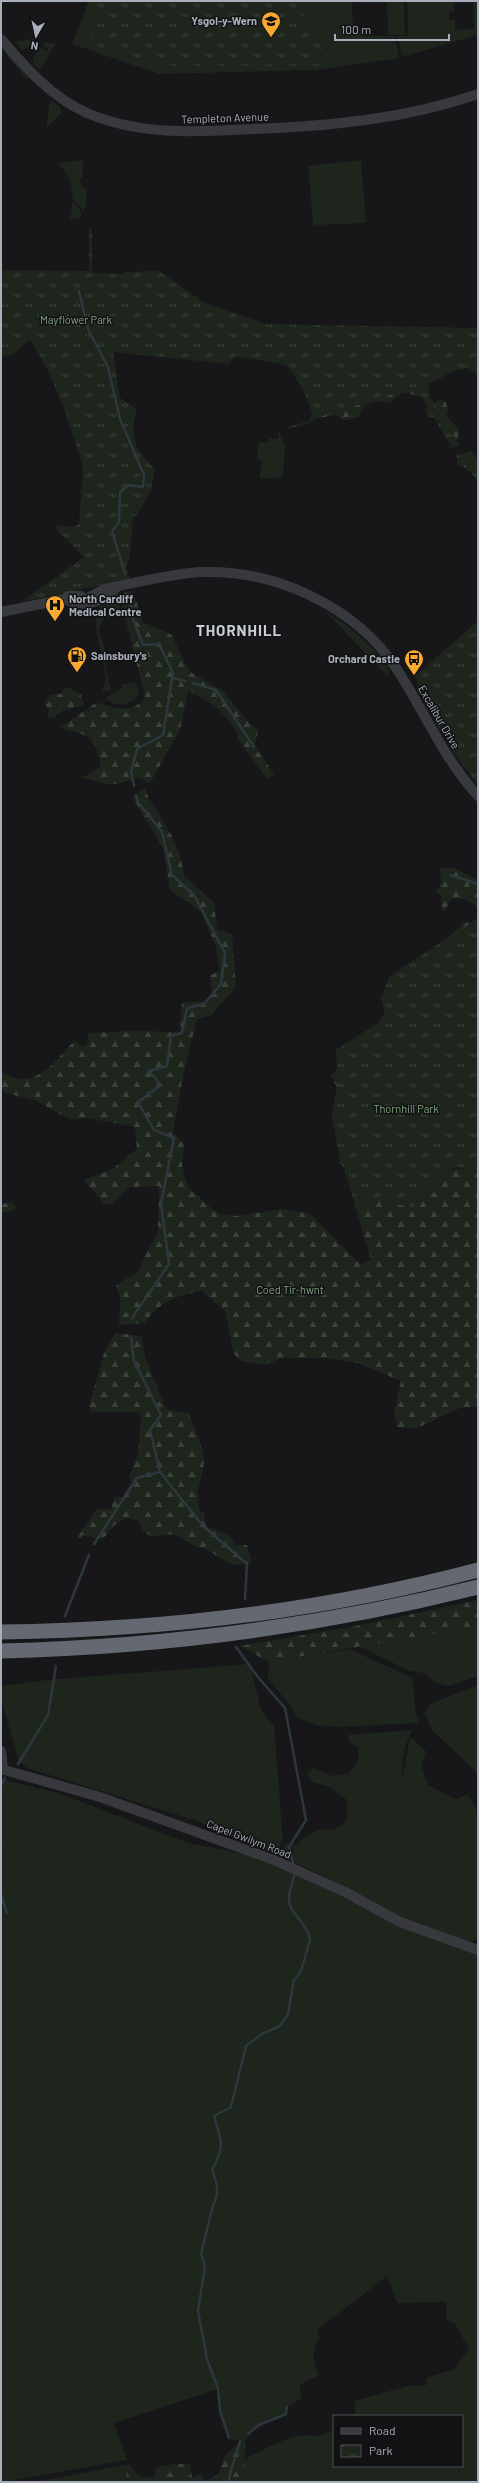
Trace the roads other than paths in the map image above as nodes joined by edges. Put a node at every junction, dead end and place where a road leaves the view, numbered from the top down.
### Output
1 (1, 39) edge
2 (478, 94) edge
3 (1, 612) edge
4 (478, 796) edge
5 (478, 1570) edge
6 (478, 1587) edge
7 (1, 1632) edge
8 (1, 1651) edge
9 (1, 1751) edge
10 (2, 1769) edge
11 (478, 1950) edge

1 - 2 street, Templeton Avenue
3 - 4 street, Excalibur Drive
5 - 7 highway
6 - 8 highway
9 - 10 street
10 - 11 street, Capel Gwilym Road

